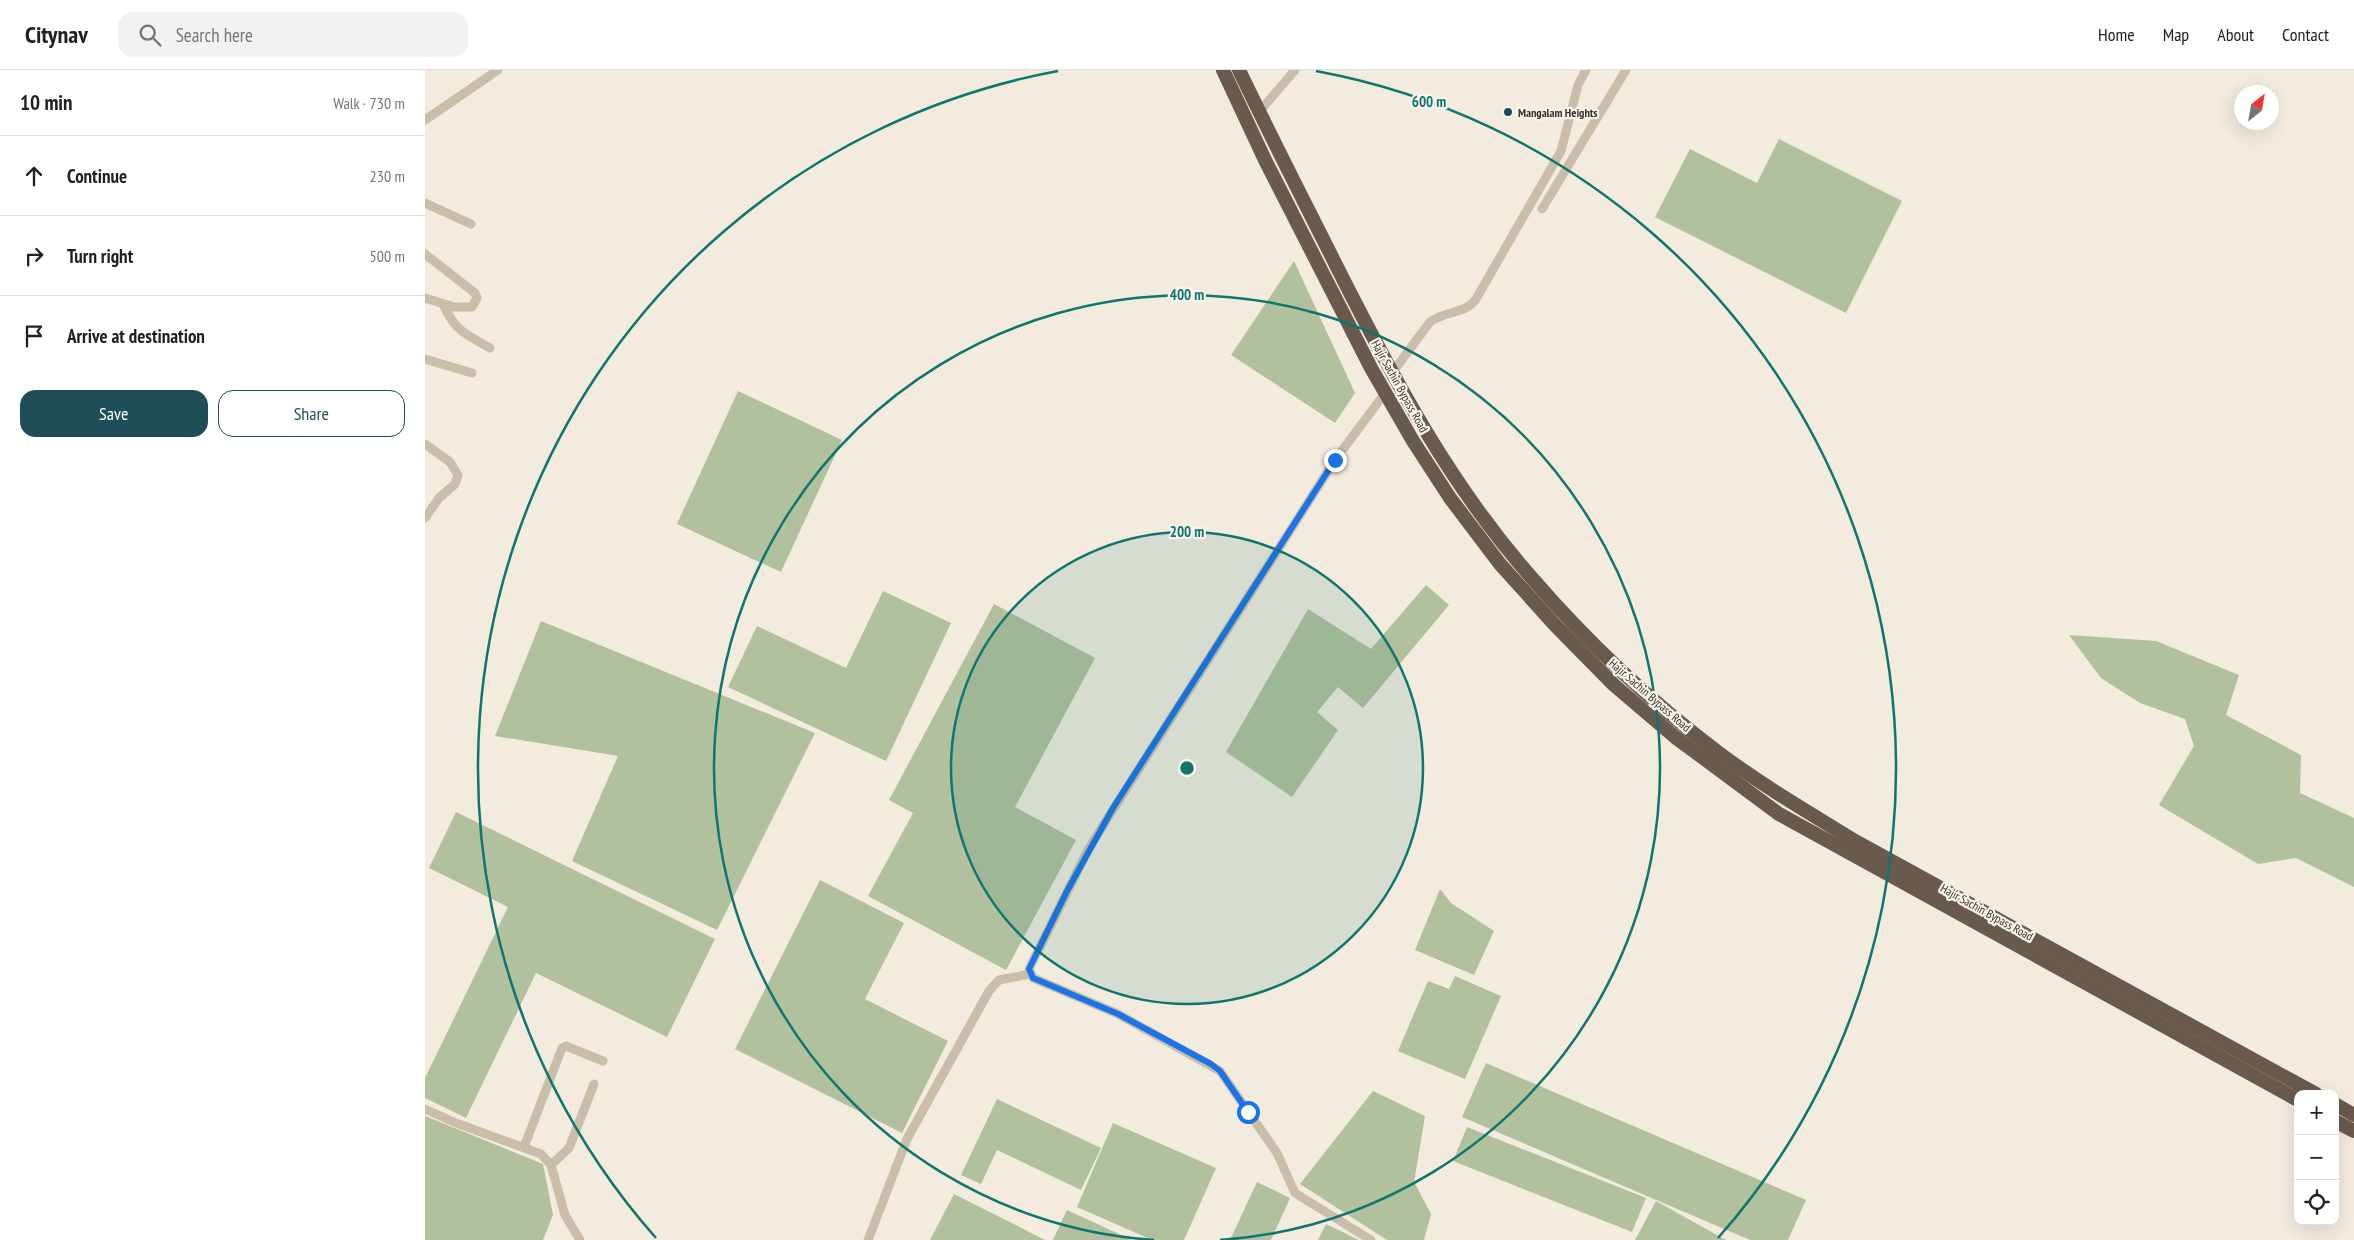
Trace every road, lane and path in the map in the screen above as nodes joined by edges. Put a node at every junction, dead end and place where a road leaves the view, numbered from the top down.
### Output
1 (498, 70) edge
2 (1223, 70) edge
3 (1239, 70) edge
4 (1295, 70) edge
5 (1586, 70) edge
6 (1626, 70) edge
7 (1259, 112) junction
8 (425, 120) edge
9 (425, 203) edge
10 (1542, 209) dead end
11 (471, 224) dead end
12 (425, 254) edge
13 (425, 298) edge
14 (443, 304) junction
15 (489, 348) dead end
16 (425, 359) edge
17 (472, 373) dead end
18 (1392, 374) junction
19 (1385, 393) junction
20 (425, 444) edge
21 (425, 518) edge
22 (1030, 974) junction
23 (603, 1062) dead end
24 (594, 1084) dead end
25 (2309, 1090) edge
26 (2294, 1098) edge
27 (2339, 1106) edge
28 (425, 1109) edge
29 (2354, 1115) edge
30 (2339, 1123) edge
31 (2354, 1131) edge
32 (523, 1147) junction
33 (551, 1165) junction
34 (580, 1240) edge
35 (868, 1240) edge
36 (1371, 1240) edge

1 - 8 street
2 - 19 highway, Hajir Sachin Bypass Road
3 - 7 highway
4 - 7 street
5 - 18 street
6 - 10 street
7 - 18 highway
9 - 11 street
12 - 14 street
13 - 14 street
14 - 15 street
16 - 17 street
18 - 25 highway
19 - 22 street
19 - 26 highway, Hajir Sachin Bypass Road
20 - 21 street
22 - 35 street
22 - 36 street
23 - 32 street
24 - 33 street
27 - 29 highway
28 - 32 street
30 - 31 highway
32 - 33 street
33 - 34 street

